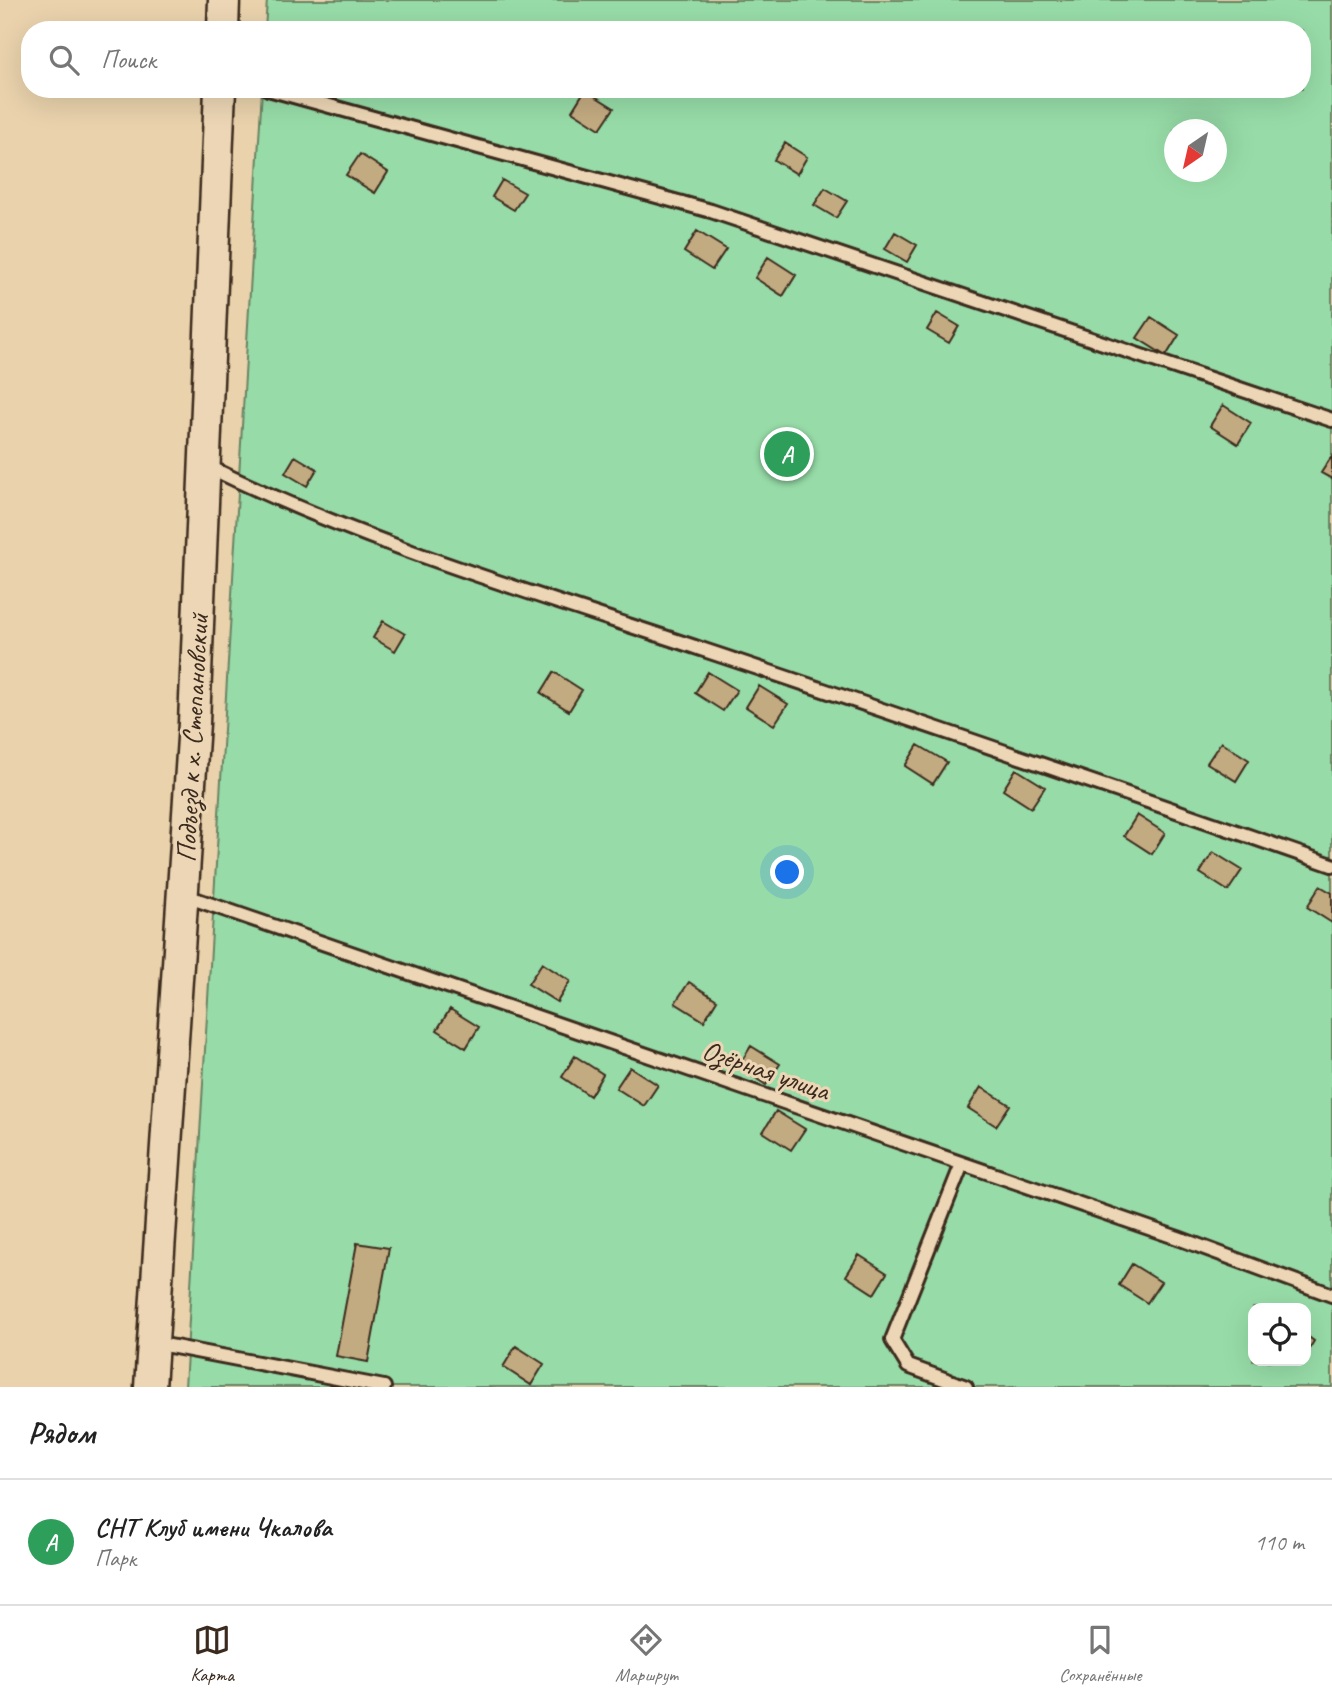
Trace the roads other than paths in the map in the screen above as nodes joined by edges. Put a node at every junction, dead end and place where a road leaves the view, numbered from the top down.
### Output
1 (224, 0) edge
2 (223, 21) edge
3 (220, 98) edge
4 (301, 98) edge
5 (1332, 421) edge
6 (205, 465) junction
7 (1332, 865) edge
8 (183, 895) junction
9 (962, 1164) junction
10 (1332, 1296) edge
11 (153, 1343) junction
12 (150, 1387) edge
13 (384, 1387) edge
14 (966, 1387) edge

1 - 2 street
3 - 6 street, Подъезд к х. Степановский
4 - 5 lane
6 - 7 lane
6 - 8 street, Подъезд к х. Степановский
8 - 9 lane, Озёрная улица
8 - 11 street, Подъезд к х. Степановский
9 - 10 lane, Озёрная улица
9 - 14 lane
11 - 12 street, Подъезд к х. Степановский
11 - 13 lane

